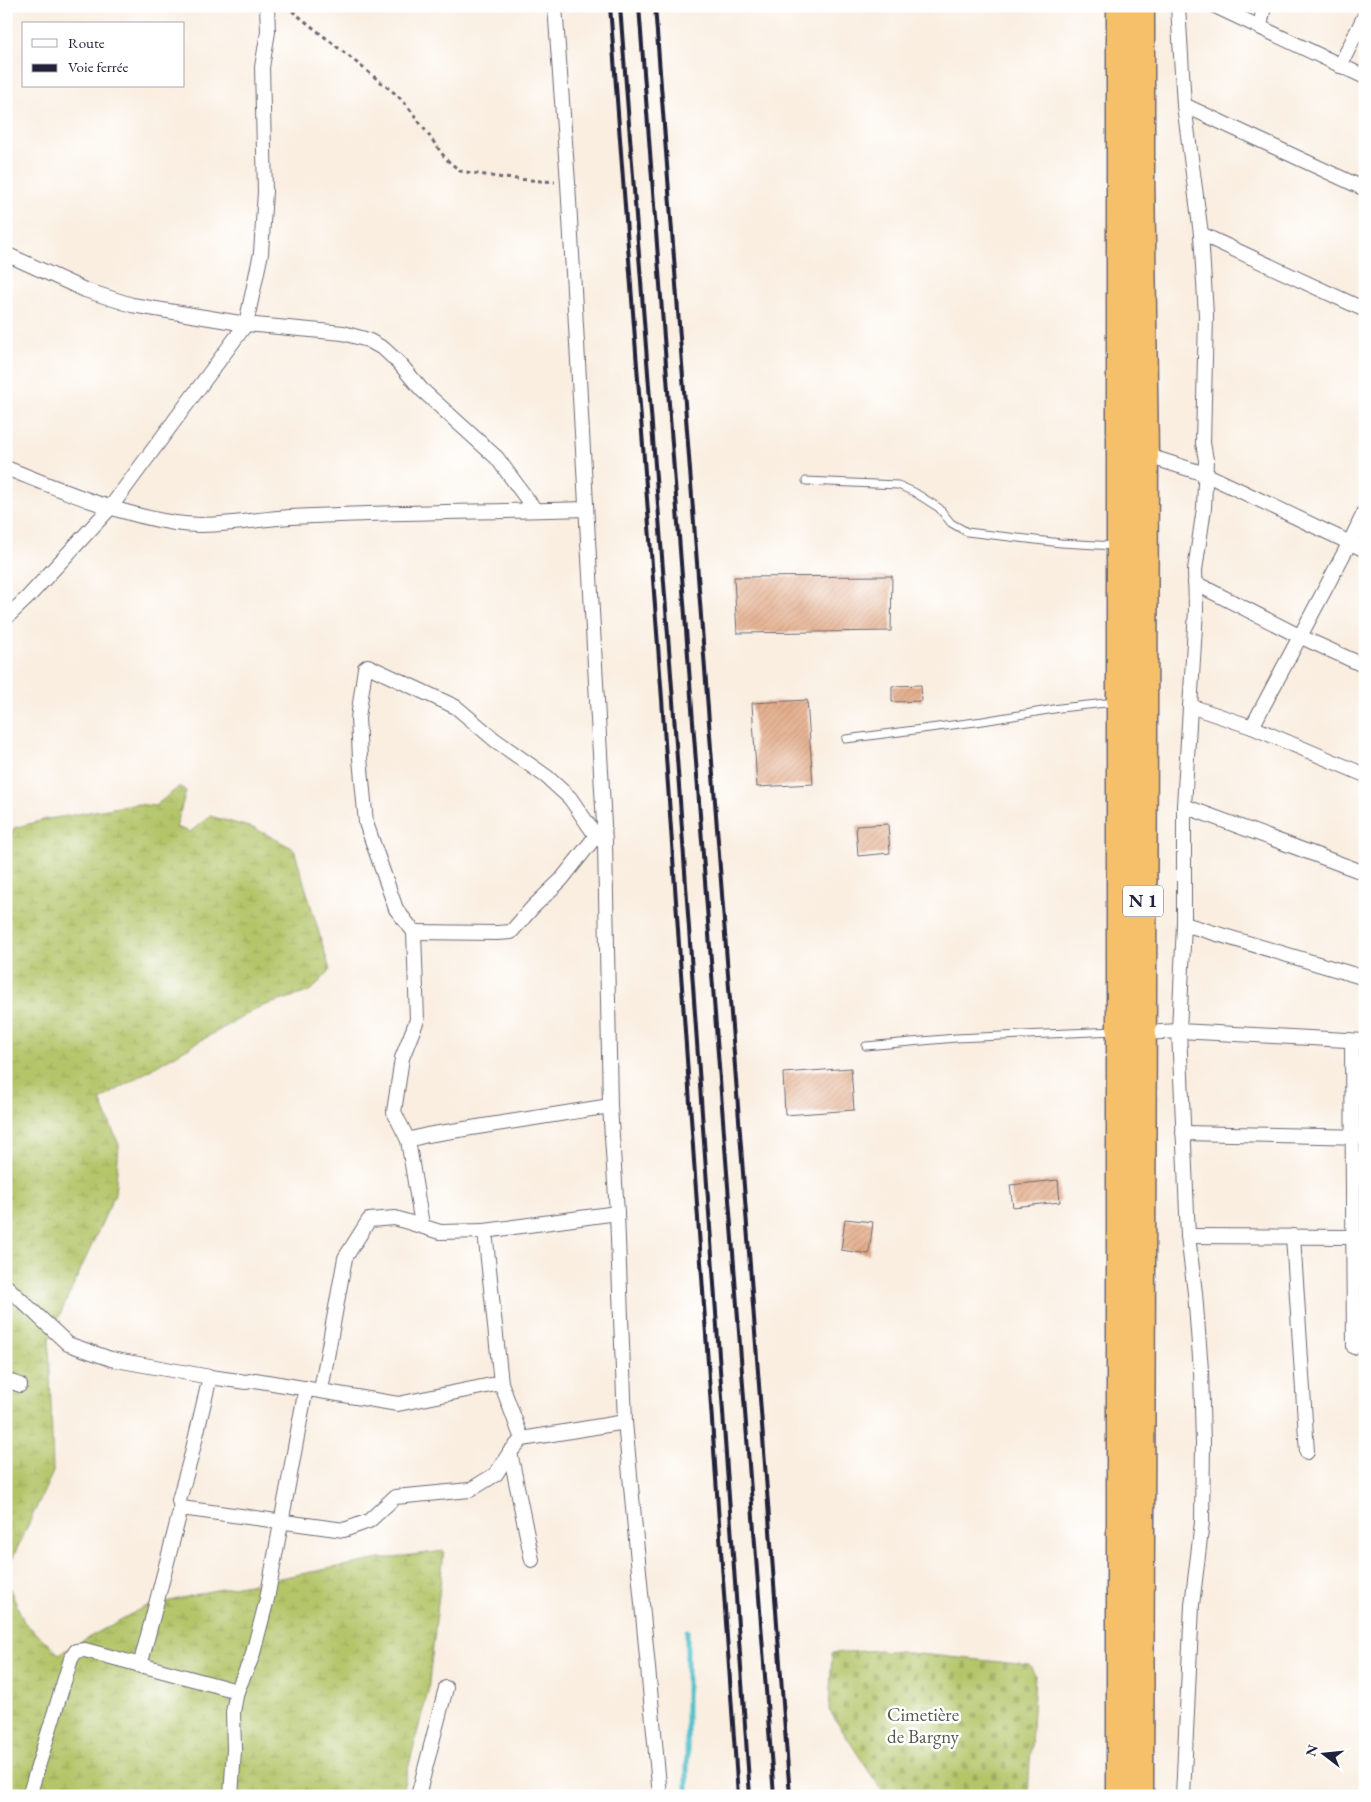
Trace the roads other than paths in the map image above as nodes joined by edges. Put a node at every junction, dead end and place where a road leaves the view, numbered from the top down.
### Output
1 (267, 6) edge
2 (555, 6) edge
3 (1120, 6) edge
4 (1141, 6) edge
5 (1178, 6) edge
6 (1215, 6) edge
7 (1264, 6) edge
8 (1365, 15) edge
9 (1260, 27) junction
10 (1340, 66) junction
11 (1365, 77) edge
12 (1184, 105) junction
13 (1365, 189) edge
14 (1201, 234) junction
15 (6, 254) edge
16 (1365, 310) edge
17 (246, 324) junction
18 (1145, 455) junction
19 (6, 468) edge
20 (1205, 474) junction
21 (806, 481) dead end
22 (110, 508) junction
23 (586, 509) junction
24 (535, 510) junction
25 (1365, 510) edge
26 (1350, 542) junction
27 (1120, 546) junction
28 (1365, 550) edge
29 (1195, 583) junction
30 (6, 618) edge
31 (1299, 636) junction
32 (1365, 666) edge
33 (1120, 702) junction
34 (1190, 706) junction
35 (1252, 727) junction
36 (846, 739) dead end
37 (1365, 775) edge
38 (1184, 806) junction
39 (601, 839) junction
40 (1365, 873) edge
41 (1184, 924) junction
42 (414, 932) junction
43 (1365, 978) edge
44 (1179, 1031) junction
45 (1132, 1032) junction
46 (1358, 1041) edge
47 (866, 1046) dead end
48 (610, 1106) junction
49 (1183, 1133) junction
50 (1359, 1137) edge
51 (408, 1140) junction
52 (617, 1213) junction
53 (422, 1225) junction
54 (485, 1231) junction
55 (1188, 1236) junction
56 (1293, 1236) junction
57 (1353, 1236) junction
58 (6, 1286) edge
59 (1354, 1347) dead end
60 (210, 1377) junction
61 (501, 1383) junction
62 (306, 1388) junction
63 (321, 1390) junction
64 (625, 1422) junction
65 (522, 1439) junction
66 (510, 1452) junction
67 (1307, 1452) dead end
68 (181, 1508) junction
69 (280, 1522) junction
70 (532, 1560) dead end
71 (140, 1666) junction
72 (446, 1688) dead end
73 (237, 1691) junction
74 (235, 1795) edge
75 (29, 1796) edge
76 (418, 1796) edge
77 (660, 1796) edge
78 (1120, 1796) edge
79 (1140, 1796) edge
80 (1183, 1796) edge

1 - 17 street
2 - 23 street
3 - 27 highway, N 1
4 - 18 highway, N 1
5 - 12 street
6 - 9 street
7 - 9 street
8 - 10 street
9 - 10 street
10 - 11 street
12 - 13 street
12 - 14 street
14 - 16 street
14 - 20 street
15 - 17 street
17 - 22 street
17 - 24 street
18 - 20 street
18 - 45 highway, N 1
19 - 22 street
20 - 26 street
20 - 29 street
21 - 27 lane
22 - 24 street
22 - 30 street
23 - 24 street
23 - 39 street
25 - 26 street
26 - 28 street
26 - 31 street
27 - 33 highway, N 1
29 - 31 street
29 - 34 street
31 - 32 street
31 - 35 street
33 - 36 lane
33 - 45 highway, N 1
34 - 35 street
34 - 38 street
35 - 37 street
38 - 40 street
38 - 41 street
39 - 42 street
39 - 42 street
39 - 48 street
41 - 43 street
41 - 44 street
42 - 51 street
44 - 45 street
44 - 46 street
44 - 49 street
45 - 47 lane
45 - 78 highway, N 1
45 - 79 highway, N 1
46 - 50 street
48 - 51 street
48 - 52 street
49 - 50 street
49 - 55 street
50 - 57 street
51 - 53 street
52 - 54 street
52 - 64 street
53 - 54 street
53 - 63 street
54 - 61 street
55 - 56 street
55 - 80 street
56 - 57 street
56 - 67 street
57 - 59 street
58 - 60 street
60 - 62 street
60 - 68 street
61 - 63 street
61 - 65 street
62 - 63 street
62 - 69 street
64 - 65 street
64 - 77 street
65 - 66 street
66 - 69 street
66 - 70 street
68 - 69 street
68 - 71 street
69 - 73 street
71 - 73 street
71 - 75 street
72 - 76 street
73 - 74 street

